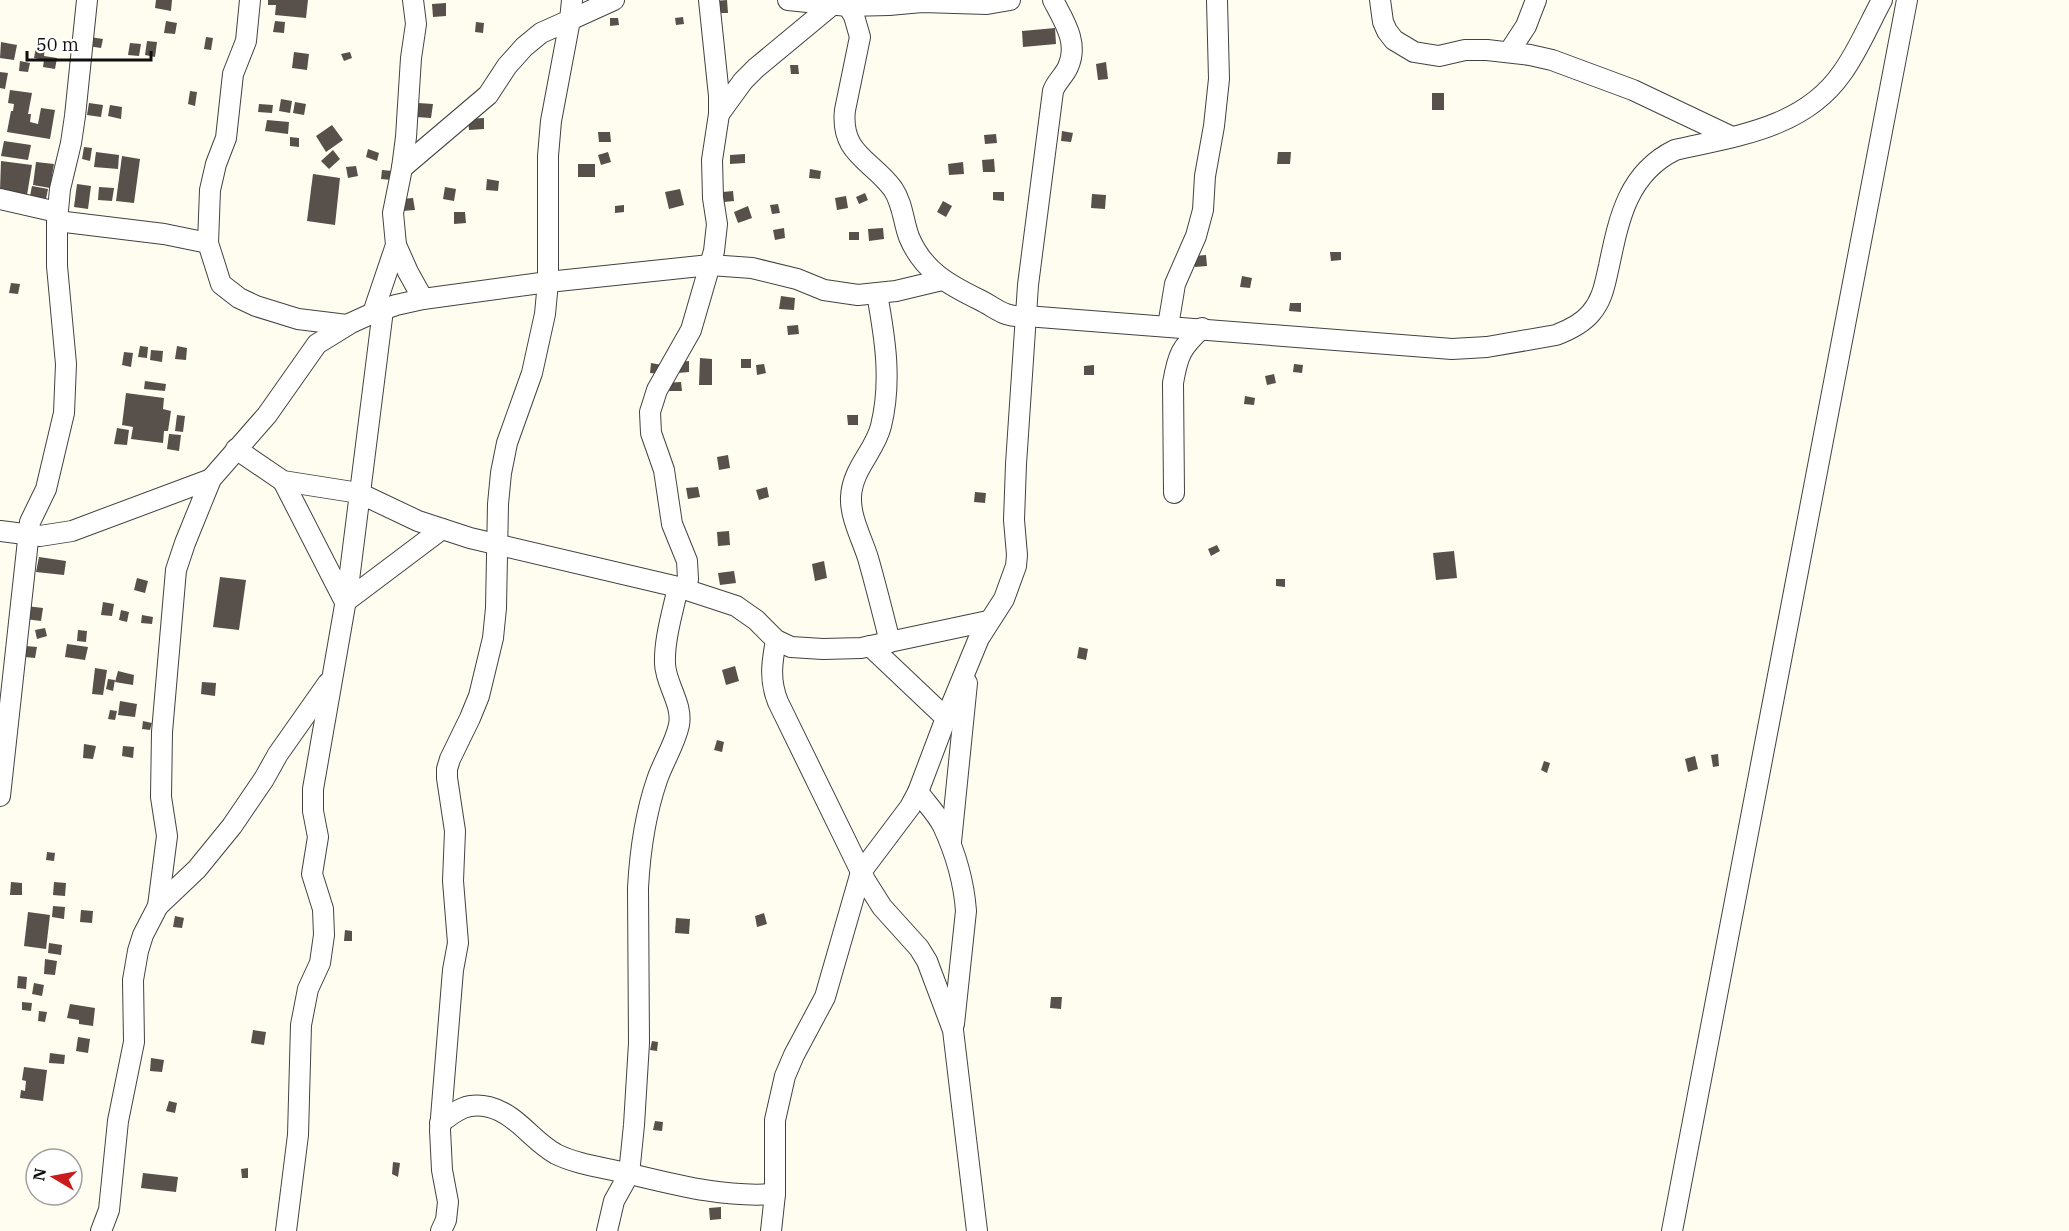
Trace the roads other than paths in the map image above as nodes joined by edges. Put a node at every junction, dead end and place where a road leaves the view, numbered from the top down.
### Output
1 (87, 0) edge
2 (250, 0) edge
3 (413, 0) edge
4 (614, 0) edge
5 (709, 0) edge
6 (788, 0) edge
7 (1010, 0) edge
8 (1053, 0) edge
9 (1217, 0) edge
10 (1380, 0) edge
11 (1536, 0) edge
12 (1882, 0) edge
13 (1906, 0) edge
14 (954, 1) edge
15 (840, 6) junction
16 (571, 10) edge
17 (1509, 52) junction
18 (719, 114) junction
19 (1732, 137) junction
20 (402, 168) junction
21 (0, 199) edge
22 (57, 217) junction
23 (208, 243) junction
24 (396, 245) junction
25 (710, 265) junction
26 (942, 280) junction
27 (548, 282) junction
28 (877, 294) junction
29 (423, 299) junction
30 (378, 312) junction
31 (1026, 316) junction
32 (347, 325) junction
33 (1168, 326) junction
34 (1202, 328) junction
35 (236, 449) junction
36 (211, 479) junction
37 (283, 481) junction
38 (359, 493) junction
39 (1174, 493) dead end
40 (442, 529) junction
41 (0, 531) edge
42 (30, 535) junction
43 (496, 543) junction
44 (682, 588) junction
45 (345, 603) junction
46 (988, 621) junction
47 (776, 640) junction
48 (880, 644) junction
49 (970, 662) junction
50 (332, 678) junction
51 (946, 718) junction
52 (918, 792) junction
53 (0, 796) edge
54 (950, 845) junction
55 (861, 872) junction
56 (158, 906) junction
57 (953, 1030) junction
58 (440, 1123) junction
59 (628, 1174) junction
60 (775, 1194) junction
61 (101, 1231) edge
62 (286, 1231) edge
63 (441, 1231) edge
64 (607, 1231) edge
65 (771, 1231) edge
66 (977, 1231) edge
67 (1672, 1231) edge

1 - 22 street
2 - 23 street
3 - 20 street
4 - 16 street
5 - 18 street
6 - 15 street
7 - 14 street
8 - 31 street
9 - 33 street
10 - 17 street
11 - 17 street
12 - 19 street
13 - 67 street
14 - 15 street
15 - 18 street
15 - 26 street
16 - 20 street
16 - 27 street
17 - 19 street
18 - 25 street
19 - 34 street
20 - 24 street
21 - 22 street
22 - 23 street
22 - 42 street
23 - 32 street
24 - 29 street
24 - 30 street
25 - 27 street
25 - 28 street
25 - 44 street
26 - 28 street
26 - 31 street
27 - 29 street
27 - 43 street
28 - 48 street
29 - 30 street
30 - 32 street
30 - 38 street
31 - 33 street
31 - 46 street
32 - 35 street
33 - 34 street
34 - 39 street
35 - 36 street
35 - 37 street
36 - 42 street
36 - 56 street
37 - 38 street
37 - 45 street
38 - 40 street
38 - 45 street
40 - 43 street
40 - 45 street
41 - 42 street
42 - 53 street
43 - 44 street
43 - 58 street
44 - 47 street
44 - 59 street
45 - 50 street
46 - 48 street
46 - 49 street
47 - 48 street
47 - 55 street
48 - 51 street
49 - 51 street
49 - 54 street
50 - 56 street
50 - 62 street
51 - 52 street
52 - 54 street
52 - 55 street
54 - 57 street
55 - 57 street
55 - 60 street
56 - 61 street
57 - 66 street
58 - 59 street
58 - 63 street
59 - 60 street
59 - 64 street
60 - 65 street

